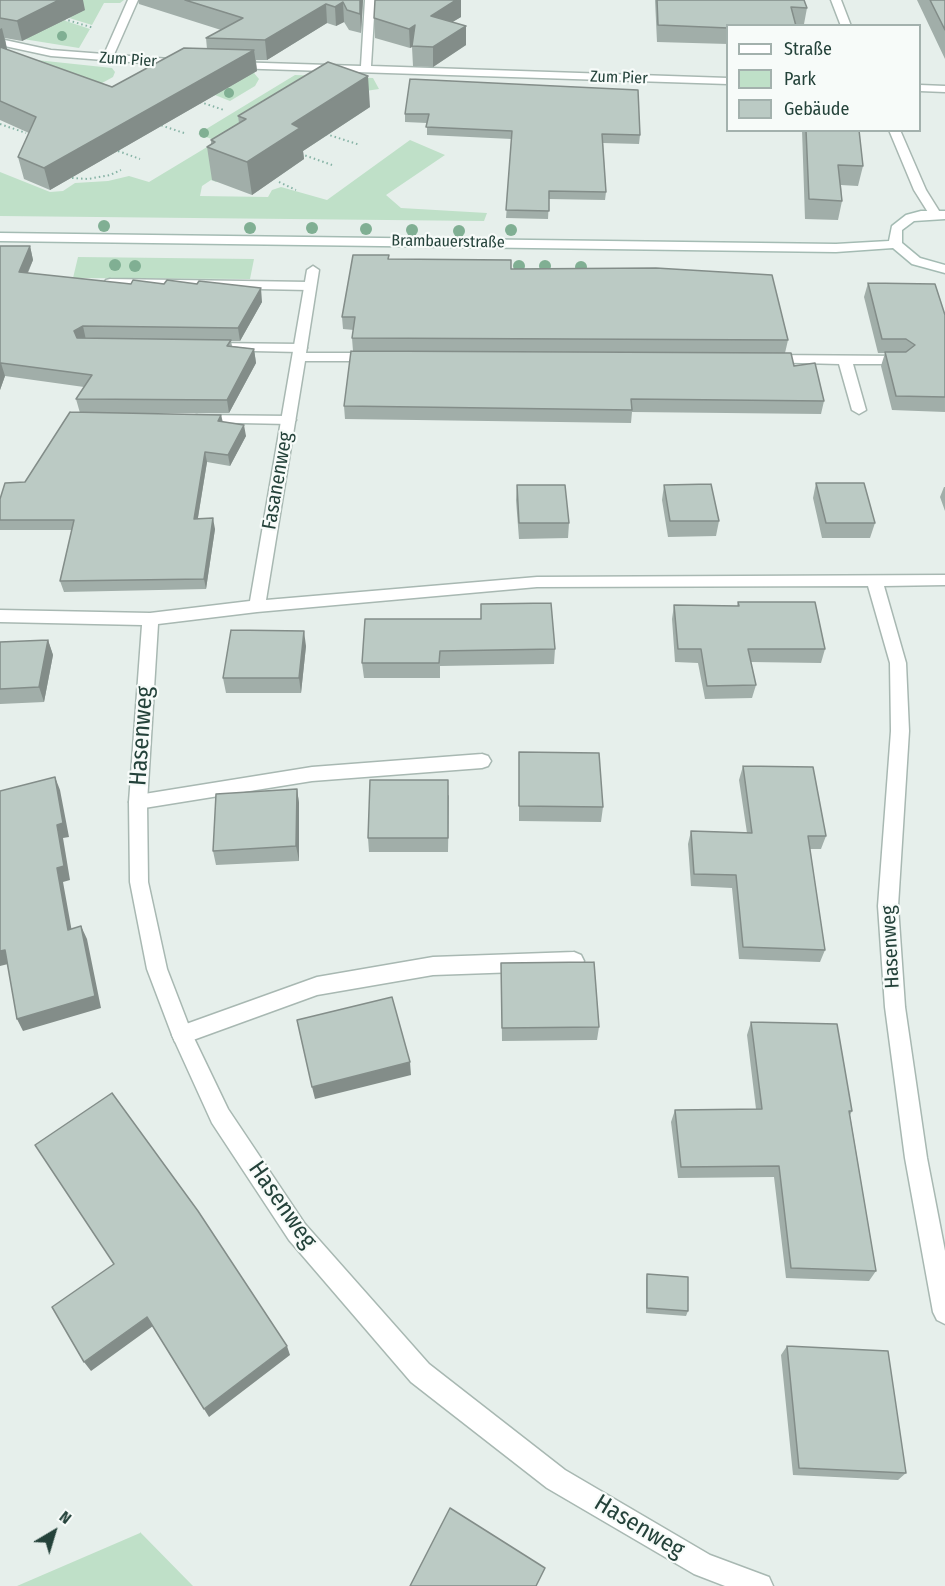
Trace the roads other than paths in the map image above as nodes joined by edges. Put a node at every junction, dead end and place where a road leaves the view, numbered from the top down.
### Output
1 (133, 0) edge
2 (370, 0) edge
3 (836, 0) edge
4 (845, 24) edge
5 (0, 42) edge
6 (107, 59) junction
7 (198, 64) edge
8 (220, 64) edge
9 (366, 69) junction
10 (726, 81) edge
11 (921, 88) edge
12 (945, 89) edge
13 (895, 132) edge
14 (940, 214) edge
15 (0, 237) edge
16 (896, 244) junction
17 (945, 269) edge
18 (313, 270) dead end
19 (110, 283) edge
20 (309, 286) junction
21 (193, 347) edge
22 (300, 352) junction
23 (394, 357) edge
24 (751, 359) edge
25 (845, 359) junction
26 (902, 360) edge
27 (859, 410) dead end
28 (184, 419) edge
29 (289, 420) junction
30 (945, 580) edge
31 (874, 582) junction
32 (257, 606) junction
33 (0, 616) edge
34 (150, 619) junction
35 (482, 761) dead end
36 (138, 802) junction
37 (574, 961) edge
38 (182, 1035) junction
39 (945, 1312) edge
40 (760, 1586) edge

1 - 6 street
2 - 9 street
3 - 4 street
5 - 6 street, Zum Pier
6 - 7 street, Zum Pier
8 - 9 street, Zum Pier
9 - 10 street, Zum Pier
11 - 12 street
13 - 14 street
14 - 16 street
15 - 16 street, Brambauerstraße
16 - 17 street
18 - 20 street, Fasanenweg
19 - 20 street
20 - 22 street, Fasanenweg
21 - 22 street
22 - 23 street
22 - 29 street, Fasanenweg
24 - 25 street
25 - 26 street
25 - 27 street
28 - 29 street
29 - 32 street, Fasanenweg
30 - 31 street
31 - 32 street
31 - 39 street, Hasenweg
32 - 34 street
33 - 34 street
34 - 36 street, Hasenweg
35 - 36 street
36 - 38 street, Hasenweg
37 - 38 street
38 - 40 street, Hasenweg

